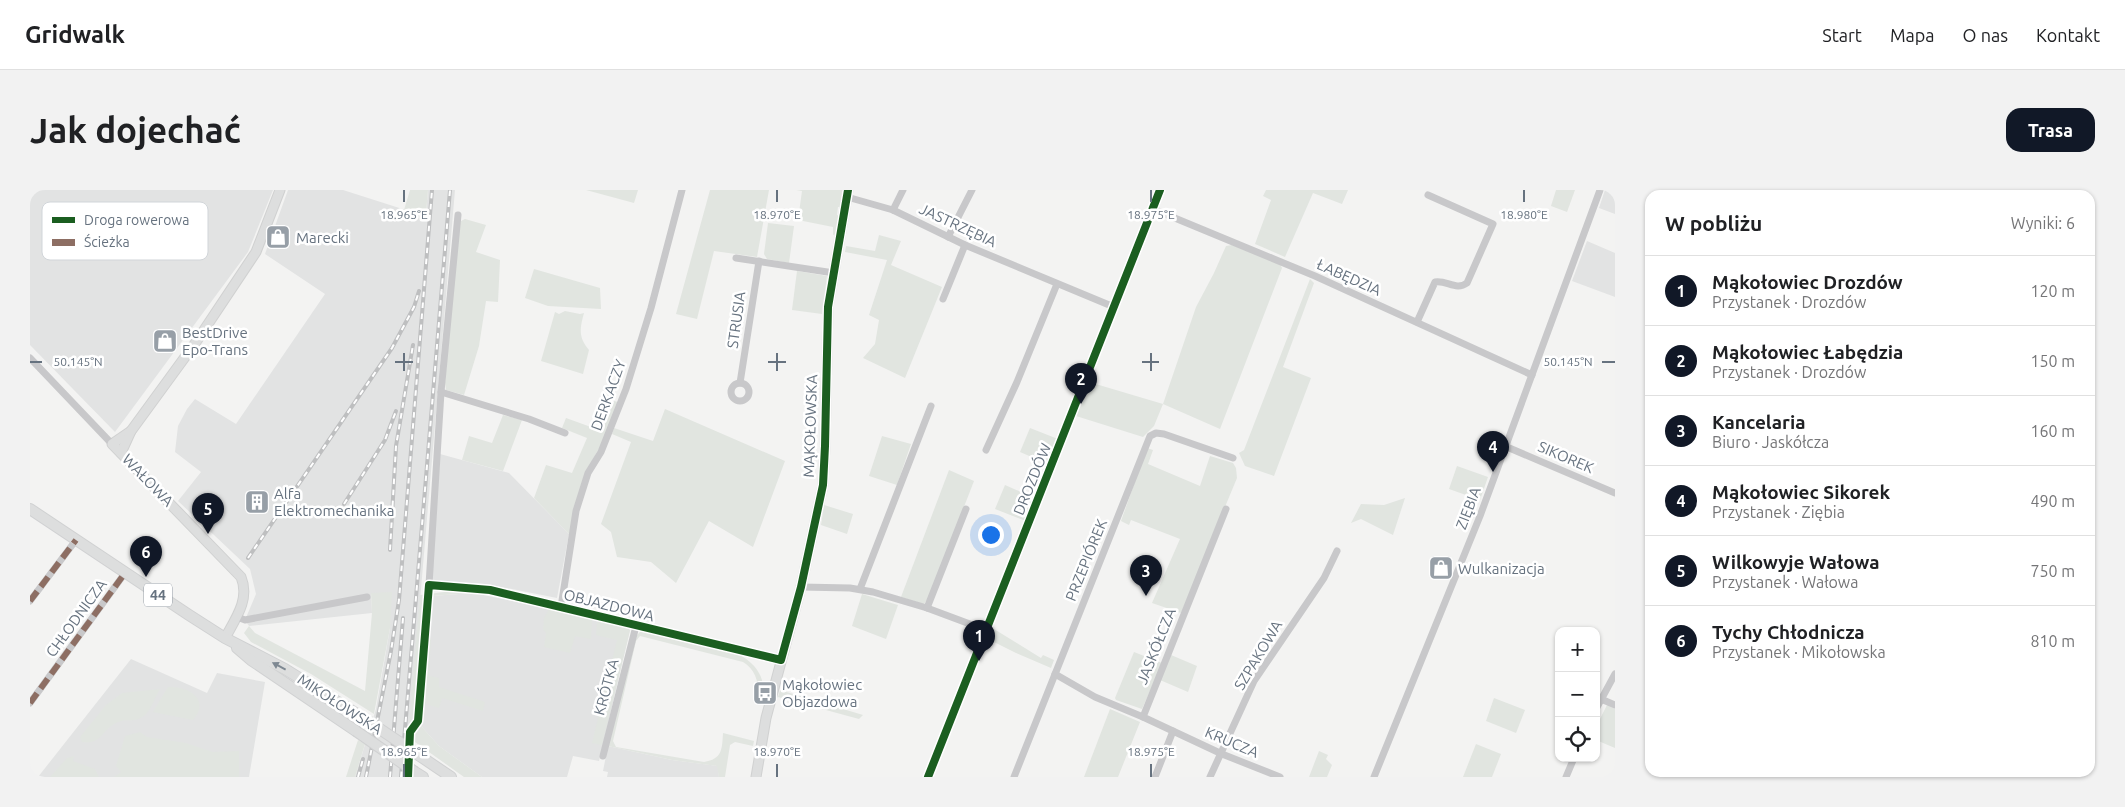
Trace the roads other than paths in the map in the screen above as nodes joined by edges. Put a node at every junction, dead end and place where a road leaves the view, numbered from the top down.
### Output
1 (280, 190) edge
2 (682, 190) edge
3 (903, 190) edge
4 (972, 190) edge
5 (1160, 190) edge
6 (1600, 190) edge
7 (848, 193) edge
8 (1428, 195) dead end
9 (1153, 209) junction
10 (893, 210) junction
11 (458, 215) dead end
12 (948, 237) junction
13 (965, 245) junction
14 (736, 258) dead end
15 (759, 261) junction
16 (834, 273) junction
17 (1056, 284) junction
18 (943, 298) dead end
19 (1114, 307) junction
20 (1416, 322) junction
21 (30, 358) edge
22 (1532, 375) junction
23 (740, 384) dead end
24 (441, 392) junction
25 (931, 406) dead end
26 (131, 431) junction
27 (565, 433) dead end
28 (112, 444) junction
29 (1506, 447) junction
30 (986, 450) dead end
31 (121, 453) junction
32 (1233, 458) dead end
33 (1615, 493) edge
34 (966, 508) dead end
35 (1226, 509) dead end
36 (30, 510) edge
37 (76, 540) junction
38 (1337, 551) dead end
39 (125, 573) junction
40 (802, 587) junction
41 (860, 589) junction
42 (367, 597) dead end
43 (30, 601) edge
44 (561, 607) junction
45 (927, 608) junction
46 (236, 617) junction
47 (636, 626) junction
48 (986, 630) junction
49 (225, 638) junction
50 (781, 660) junction
51 (1055, 674) junction
52 (1615, 674) edge
53 (1601, 699) joint
54 (30, 703) edge
55 (1615, 705) edge
56 (1143, 717) junction
57 (1173, 731) junction
58 (1222, 754) junction
59 (603, 756) dead end
60 (1572, 762) edge
61 (419, 774) edge
62 (451, 777) edge
63 (756, 777) edge
64 (928, 777) edge
65 (1014, 777) edge
66 (1155, 777) edge
67 (1210, 777) edge
68 (1280, 777) edge
69 (1374, 777) edge
70 (1566, 777) edge

1 - 26 street
2 - 44 street, DERKACZY
3 - 10 street
4 - 12 street
5 - 9 street, DROZDÓW
6 - 22 street, ZIĘBIA
7 - 10 street, JASTRZĘBIA
7 - 16 street, MĄKOŁOWSKA
8 - 20 street
9 - 19 street, DROZDÓW
9 - 20 street, ŁABĘDZIA
10 - 12 street, JASTRZĘBIA
11 - 24 street, OBJAZDOWA
12 - 13 street, JASTRZĘBIA
13 - 17 street, JASTRZĘBIA
13 - 18 street
14 - 15 street
15 - 16 street
15 - 23 street, STRUSIA
16 - 40 street, MĄKOŁOWSKA
17 - 19 street, JASTRZĘBIA
17 - 30 street
19 - 48 street, DROZDÓW
20 - 22 street, ŁABĘDZIA
21 - 28 street, WAŁOWA
22 - 29 street, ZIĘBIA
24 - 27 street
24 - 44 street, OBJAZDOWA
25 - 41 street
26 - 28 street
26 - 31 street
28 - 31 street, WAŁOWA
29 - 33 street, SIKOREK
29 - 69 street, ZIĘBIA
31 - 46 street, WAŁOWA
32 - 51 street, PRZEPIÓREK
34 - 45 street
35 - 56 street, JASKÓŁCZA
36 - 37 main road, MIKOŁOWSKA / 44
37 - 39 main road, MIKOŁOWSKA / 44
37 - 43 street
38 - 58 street, SZPAKOWA
39 - 49 main road, MIKOŁOWSKA / 44
39 - 54 street, CHŁODNICZA
40 - 41 street
40 - 50 street, MĄKOŁOWSKA
41 - 45 street
42 - 46 street
44 - 47 street, OBJAZDOWA
45 - 48 street
46 - 49 street, WAŁOWA
47 - 50 street, OBJAZDOWA
47 - 59 street, KRÓTKA
48 - 64 street, DROZDÓW
49 - 61 main road, MIKOŁOWSKA / 44, bridge
62 -> 49 main road, MIKOŁOWSKA / 44, bridge
50 - 63 street, MĄKOŁOWSKA
51 - 56 street
51 - 65 street, PRZEPIÓREK
52 - 53 street
53 - 55 street
56 - 57 street
57 - 58 street, KRUCZA
57 - 66 street
58 - 67 street, SZPAKOWA
58 - 68 street, KRUCZA
60 - 70 street

